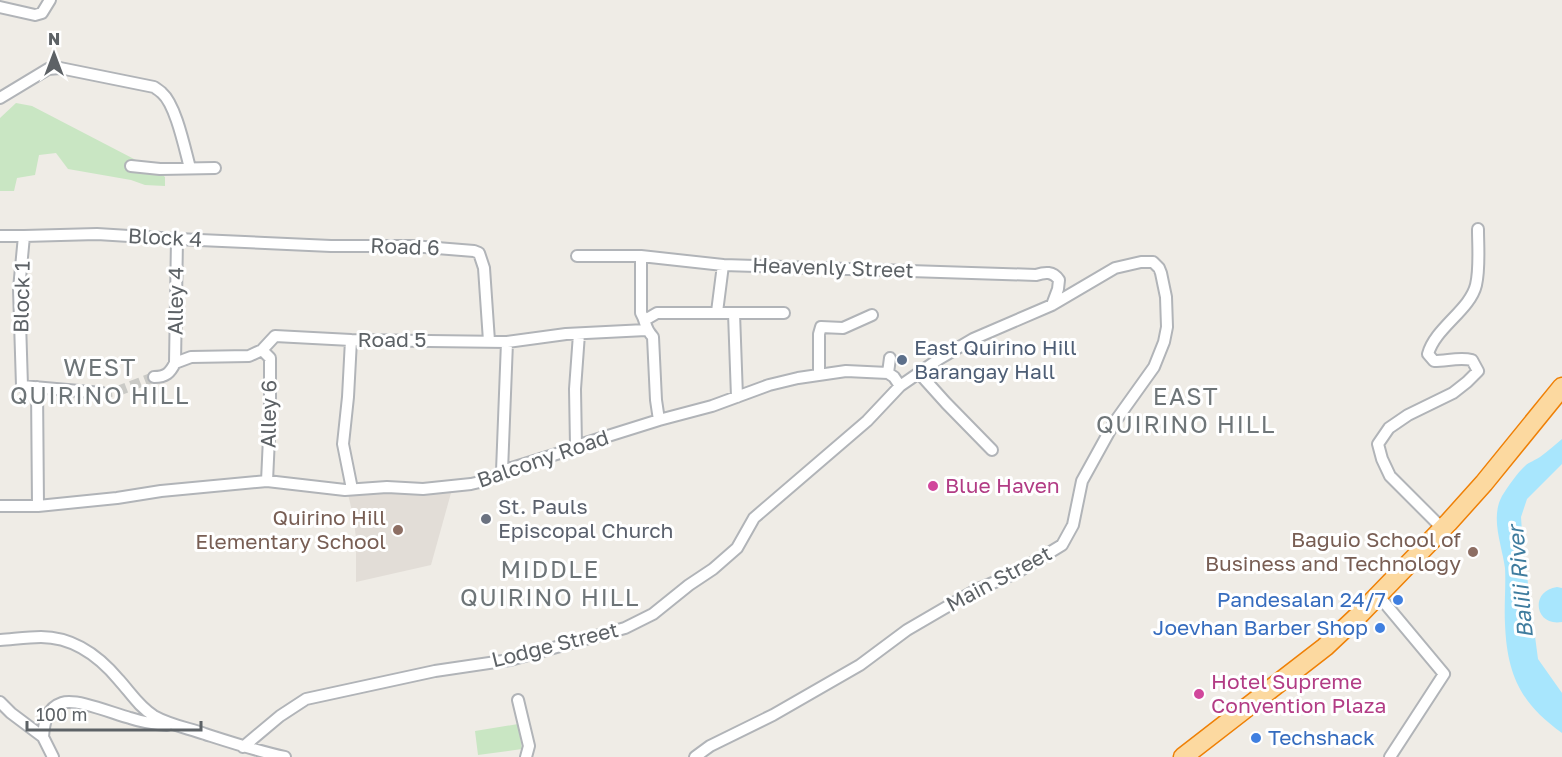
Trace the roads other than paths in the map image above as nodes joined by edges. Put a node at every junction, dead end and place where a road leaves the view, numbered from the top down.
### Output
1 (50, 0) edge
2 (0, 7) edge
3 (0, 98) edge
4 (131, 165) dead end
5 (190, 168) junction
6 (215, 168) dead end
7 (1478, 229) dead end
8 (0, 236) edge
9 (24, 236) junction
10 (177, 239) junction
11 (331, 246) joint
12 (577, 256) dead end
13 (641, 256) junction
14 (723, 265) junction
15 (1052, 305) junction
16 (717, 312) junction
17 (734, 313) junction
18 (784, 314) dead end
19 (872, 315) dead end
20 (646, 325) junction
21 (579, 334) junction
22 (351, 340) junction
23 (489, 340) junction
24 (507, 342) junction
25 (262, 350) junction
26 (890, 358) dead end
27 (175, 363) junction
28 (888, 373) junction
29 (919, 373) junction
30 (819, 374) junction
31 (154, 377) tunnel mouth
32 (900, 386) junction
33 (38, 387) junction
34 (1562, 387) edge
35 (102, 393) tunnel mouth
36 (737, 397) junction
37 (659, 420) junction
38 (576, 446) junction
39 (992, 450) dead end
40 (502, 471) junction
41 (267, 481) junction
42 (352, 489) junction
43 (0, 506) edge
44 (38, 506) junction
45 (1443, 528) junction
46 (1378, 595) junction
47 (0, 640) edge
48 (518, 700) dead end
49 (0, 702) edge
50 (174, 725) junction
51 (43, 737) junction
52 (243, 747) junction
53 (53, 757) edge
54 (285, 757) edge
55 (526, 757) edge
56 (695, 757) edge
57 (1184, 757) edge
58 (1390, 757) edge

1 - 2 street
3 - 5 street
4 - 5 street
5 - 6 street
7 - 45 street
8 - 9 street, Block 4
9 - 10 street, Block 4
9 - 33 street, Block 1
10 - 11 street, Block 4
10 - 27 street, Alley 4
11 - 23 street, Road 6
12 - 13 street, Heavenly Street
13 - 14 street, Heavenly Street
13 - 20 street
14 - 15 street, Heavenly Street
14 - 16 street
15 - 29 street
15 - 56 street, Main Street
16 - 17 street, Road 5
16 - 20 street, Road 5
17 - 18 street, Road 5
17 - 36 street
19 - 30 street
20 - 21 street, Road 5
20 - 37 street
21 - 24 street, Road 5
21 - 38 street
22 - 23 street, Road 5
22 - 25 street, Road 5
22 - 42 street
23 - 24 street, Road 5
24 - 40 street
25 - 27 street
25 - 41 street, Alley 6
26 - 28 street
27 - 31 street
28 - 30 street, Balcony Road
28 - 32 street
29 - 32 street
29 - 39 street
30 - 36 street, Balcony Road
32 - 52 street, Lodge Street
33 - 35 street
33 - 44 street
34 - 45 highway
36 - 37 street, Balcony Road
37 - 38 street, Balcony Road
38 - 40 street, Balcony Road
40 - 42 street, Balcony Road
41 - 42 street, Balcony Road
41 - 44 street, Balcony Road
43 - 44 street, Balcony Road
45 - 46 highway
46 - 57 highway
46 - 58 street
47 - 50 street
48 - 55 street
49 - 51 street
50 - 51 street
50 - 52 street
51 - 53 street
52 - 54 street

